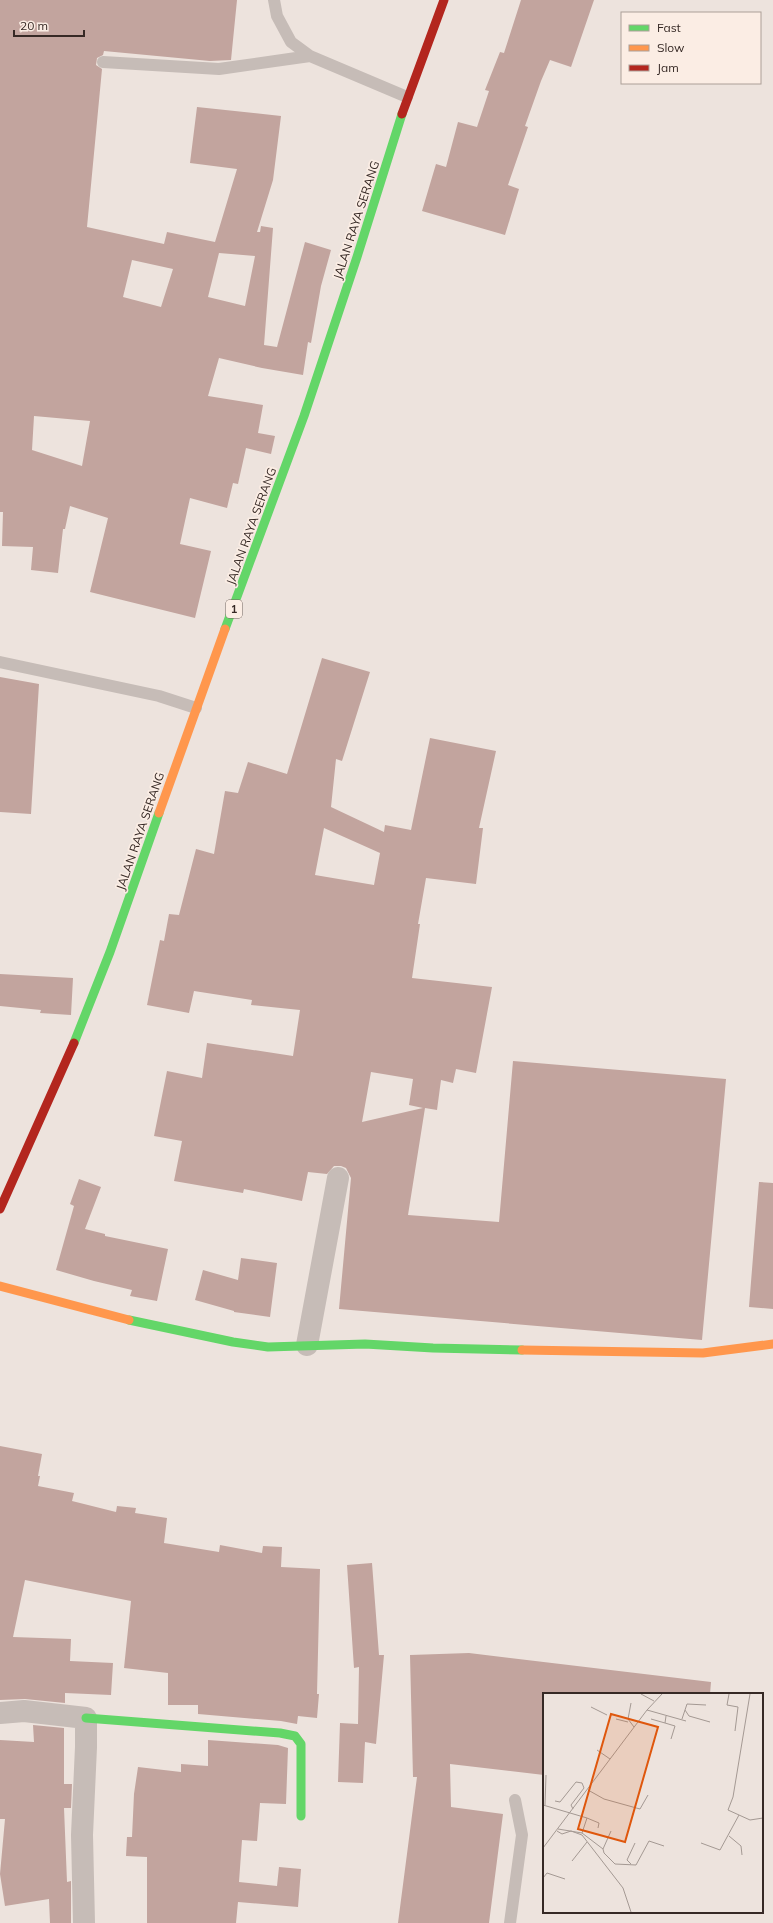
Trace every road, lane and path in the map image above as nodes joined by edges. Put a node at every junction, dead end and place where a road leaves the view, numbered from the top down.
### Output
1 (274, 0) edge
2 (444, 0) edge
3 (310, 56) junction
4 (103, 62) dead end
5 (407, 97) junction
6 (0, 662) edge
7 (196, 708) junction
8 (338, 1178) dead end
9 (0, 1209) edge
10 (0, 1286) edge
11 (773, 1344) edge
12 (306, 1345) junction
13 (0, 1713) edge
14 (86, 1718) junction
15 (515, 1800) dead end
16 (301, 1816) dead end
17 (84, 1923) edge
18 (510, 1923) edge

1 - 3 lane
2 - 5 main road, JALAN RAYA SERANG / 1
3 - 4 lane
3 - 5 lane
5 - 7 main road, JALAN RAYA SERANG / 1
6 - 7 lane
7 - 9 main road, JALAN RAYA SERANG / 1
8 - 12 street
10 - 12 main road
11 - 12 main road
13 - 14 street
14 - 16 main road
14 - 17 street
15 - 18 lane

